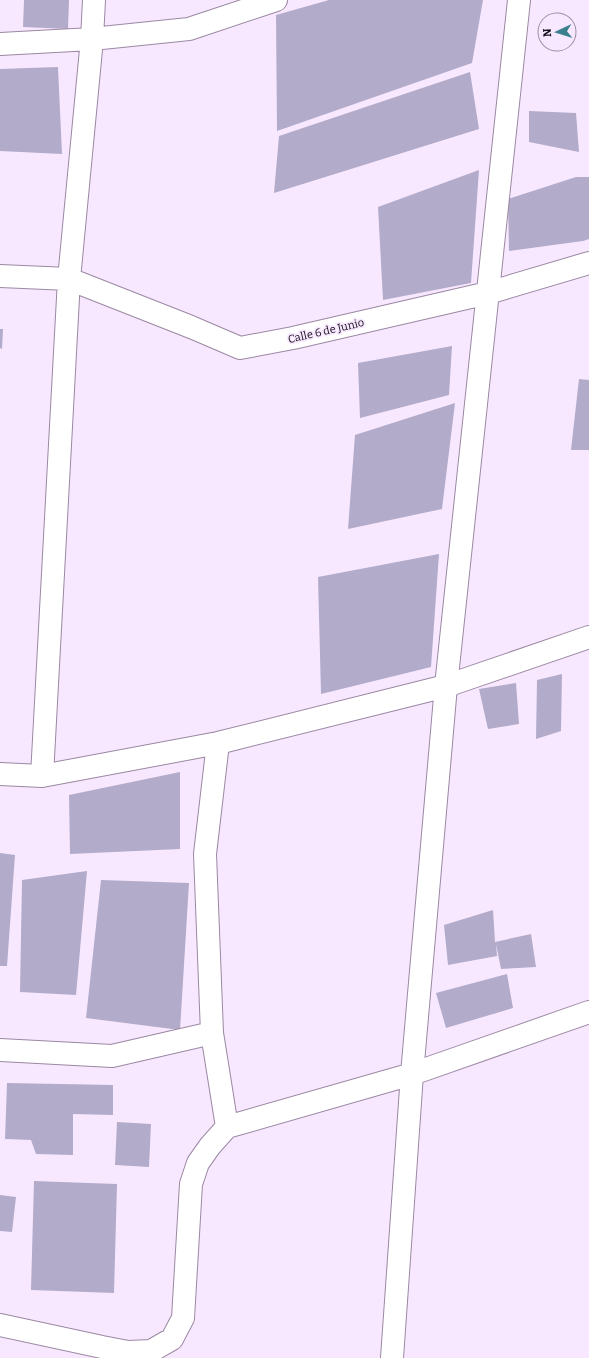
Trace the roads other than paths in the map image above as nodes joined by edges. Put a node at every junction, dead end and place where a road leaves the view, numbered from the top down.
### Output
1 (94, 0) edge
2 (276, 0) edge
3 (519, 0) edge
4 (92, 39) junction
5 (0, 44) edge
6 (589, 263) edge
7 (0, 276) edge
8 (69, 279) junction
9 (488, 293) junction
10 (589, 637) edge
11 (446, 686) junction
12 (218, 743) junction
13 (0, 774) edge
14 (42, 776) junction
15 (589, 1012) edge
16 (212, 1034) junction
17 (0, 1050) edge
18 (412, 1074) junction
19 (227, 1127) junction
20 (0, 1325) edge
21 (392, 1358) edge

1 - 4 street
2 - 4 street
3 - 9 street
4 - 5 street
4 - 8 street
6 - 9 street, Calle 6 de Junio
7 - 8 street, Calle 6 de Junio
8 - 9 street, Calle 6 de Junio
8 - 14 street
9 - 11 street
10 - 11 street
11 - 12 street
11 - 18 street
12 - 14 street
12 - 16 street
13 - 14 street
15 - 18 street
16 - 17 street
16 - 19 street
18 - 19 street
18 - 21 street
19 - 20 street

